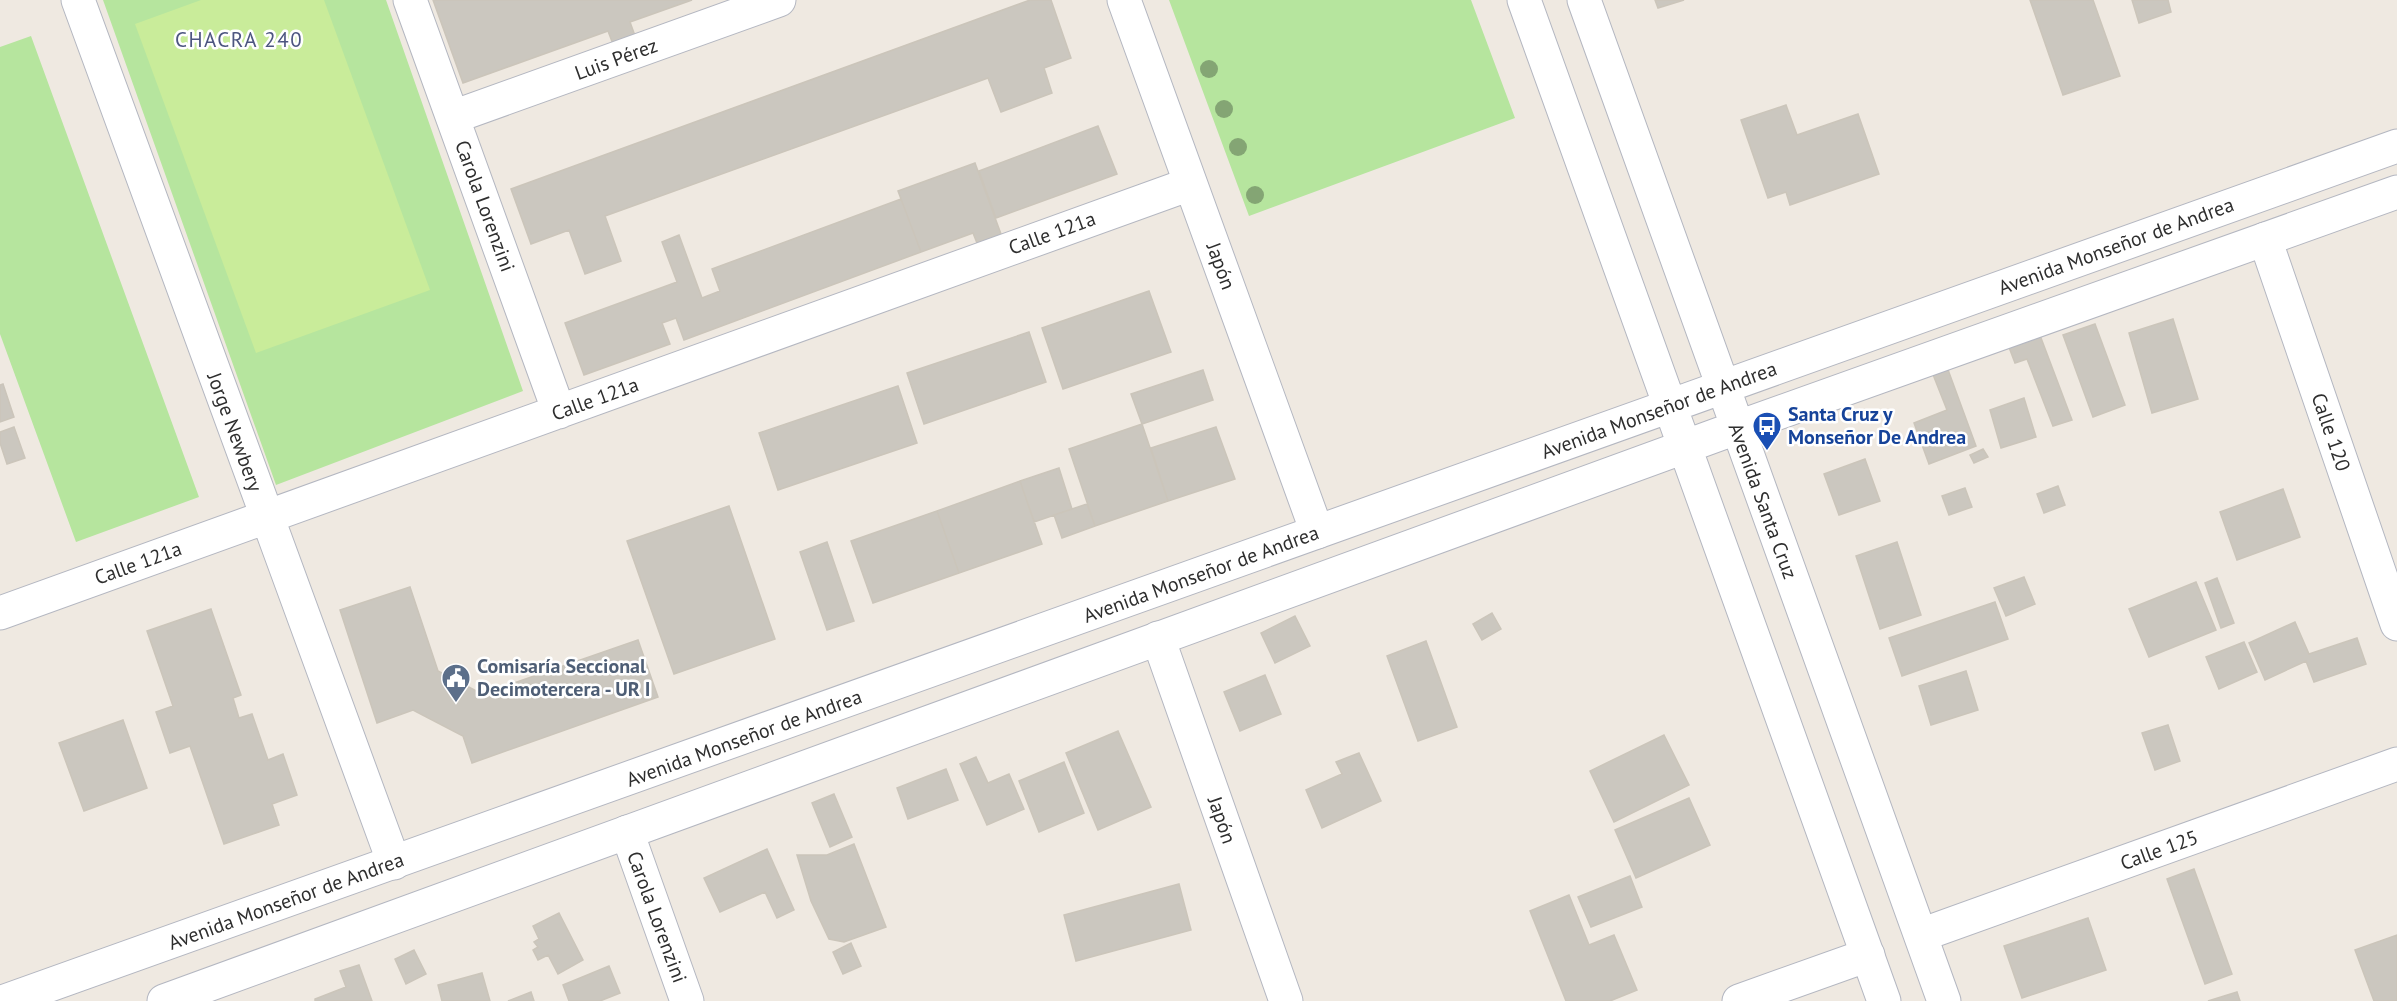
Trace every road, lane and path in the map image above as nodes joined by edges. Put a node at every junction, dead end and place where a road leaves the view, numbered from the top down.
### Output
1 (78, 0) edge
2 (410, 0) edge
3 (779, 0) edge
4 (1124, 0) edge
5 (1524, 0) edge
6 (1584, 0) edge
7 (453, 117) junction
8 (2397, 146) edge
9 (1190, 184) junction
10 (2397, 192) edge
11 (2265, 239) junction
12 (1724, 387) junction
13 (1670, 406) junction
14 (559, 412) junction
15 (1737, 428) junction
16 (1685, 446) junction
17 (266, 517) junction
18 (1317, 532) junction
19 (0, 613) edge
20 (2397, 624) edge
21 (1158, 638) junction
22 (2397, 764) edge
23 (627, 832) junction
24 (394, 863) junction
25 (1921, 935) junction
26 (1868, 955) junction
27 (5, 1001) edge
28 (164, 1001) edge
29 (687, 1001) edge
30 (1286, 1001) edge
31 (1739, 1001) edge
32 (1884, 1001) edge
33 (1944, 1001) edge

1 - 17 main road, Jorge Newbery
2 - 7 main road, Carola Lorenzini
3 - 7 main road, Luis Pérez
4 - 9 main road, Japón
5 - 13 main road
6 - 12 main road, Avenida Santa Cruz
7 - 14 main road, Carola Lorenzini
8 - 12 main road, Avenida Monseñor de Andrea
9 - 14 main road, Calle 121a
9 - 18 main road, Japón
10 - 11 main road
11 - 15 main road
11 - 20 main road, Calle 120
12 - 13 main road, Avenida Monseñor de Andrea
12 - 15 main road, Avenida Santa Cruz
13 - 16 main road
13 - 18 main road, Avenida Monseñor de Andrea
14 - 17 main road, Calle 121a
15 - 16 main road
15 - 25 main road, Avenida Santa Cruz
16 - 21 main road
16 - 26 main road
17 - 19 main road, Calle 121a
17 - 24 main road, Jorge Newbery
18 - 24 main road, Avenida Monseñor de Andrea
21 - 23 main road
21 - 30 main road, Japón
22 - 25 main road, Calle 125
23 - 28 main road
23 - 29 main road, Carola Lorenzini
24 - 27 main road, Avenida Monseñor de Andrea
25 - 33 main road, Avenida Santa Cruz
26 - 31 main road
26 - 32 main road

